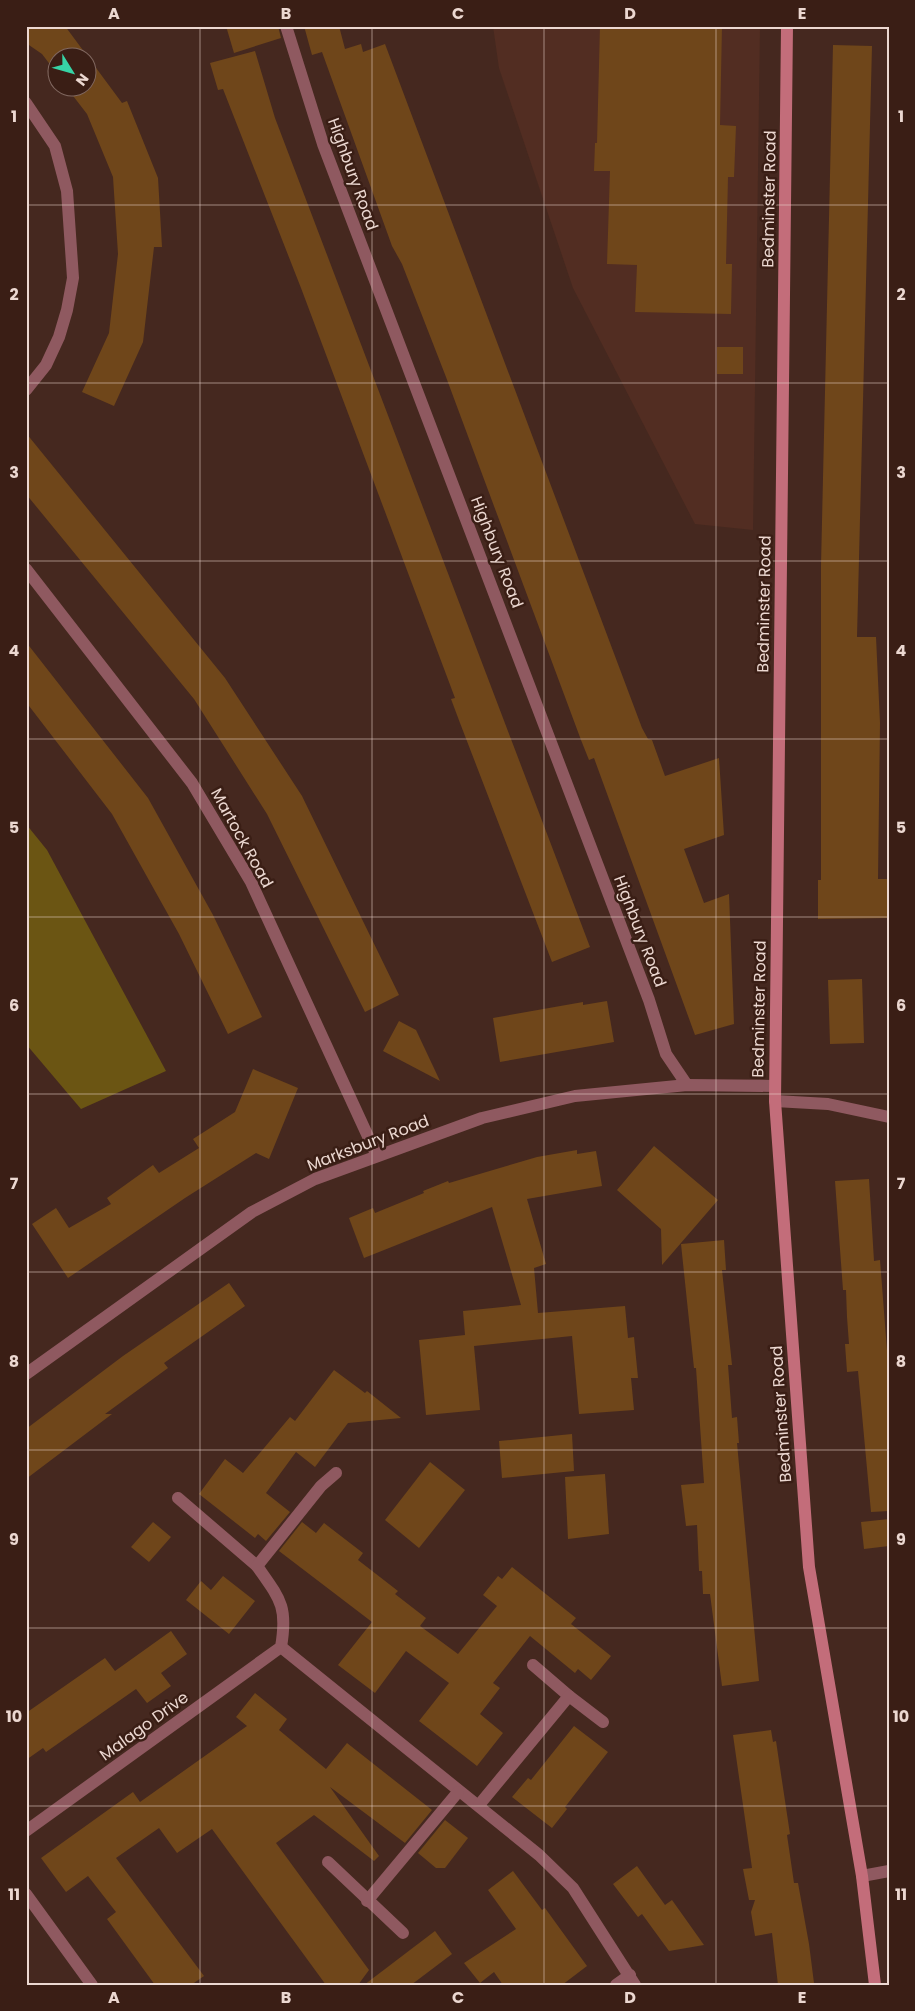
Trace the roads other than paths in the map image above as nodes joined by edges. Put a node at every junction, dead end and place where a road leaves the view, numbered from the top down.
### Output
1 (286, 26) edge
2 (787, 26) edge
3 (26, 103) edge
4 (26, 390) edge
5 (26, 568) edge
6 (687, 1084) junction
7 (775, 1086) junction
8 (775, 1101) junction
9 (889, 1117) edge
10 (377, 1156) junction
11 (26, 1374) edge
12 (336, 1473) dead end
13 (178, 1498) dead end
14 (257, 1566) junction
15 (281, 1648) junction
16 (533, 1665) dead end
17 (569, 1696) junction
18 (602, 1722) dead end
19 (458, 1792) junction
20 (479, 1805) junction
21 (26, 1831) edge
22 (328, 1862) dead end
23 (889, 1871) edge
24 (862, 1876) junction
25 (26, 1894) edge
26 (367, 1901) junction
27 (403, 1933) dead end
28 (633, 1980) edge
29 (92, 1985) edge
30 (616, 1985) edge
31 (875, 1985) edge

1 - 6 street, Highbury Road
2 - 7 main road, Bedminster Road
3 - 4 street
5 - 10 street, Martock Road
6 - 7 street, Marksbury Road
6 - 10 street, Marksbury Road
7 - 8 main road, Bedminster Road
8 - 9 street
8 - 24 main road, Bedminster Road
10 - 11 street, Marksbury Road
12 - 14 street
13 - 14 street
14 - 15 street
15 - 19 street
15 - 21 street, Malago Drive
16 - 17 street
17 - 18 street
17 - 20 street
19 - 20 street
19 - 26 street
20 - 28 street
22 - 26 street
23 - 24 street
24 - 31 main road, Bedminster Road
25 - 29 street
26 - 27 street
28 - 30 street

